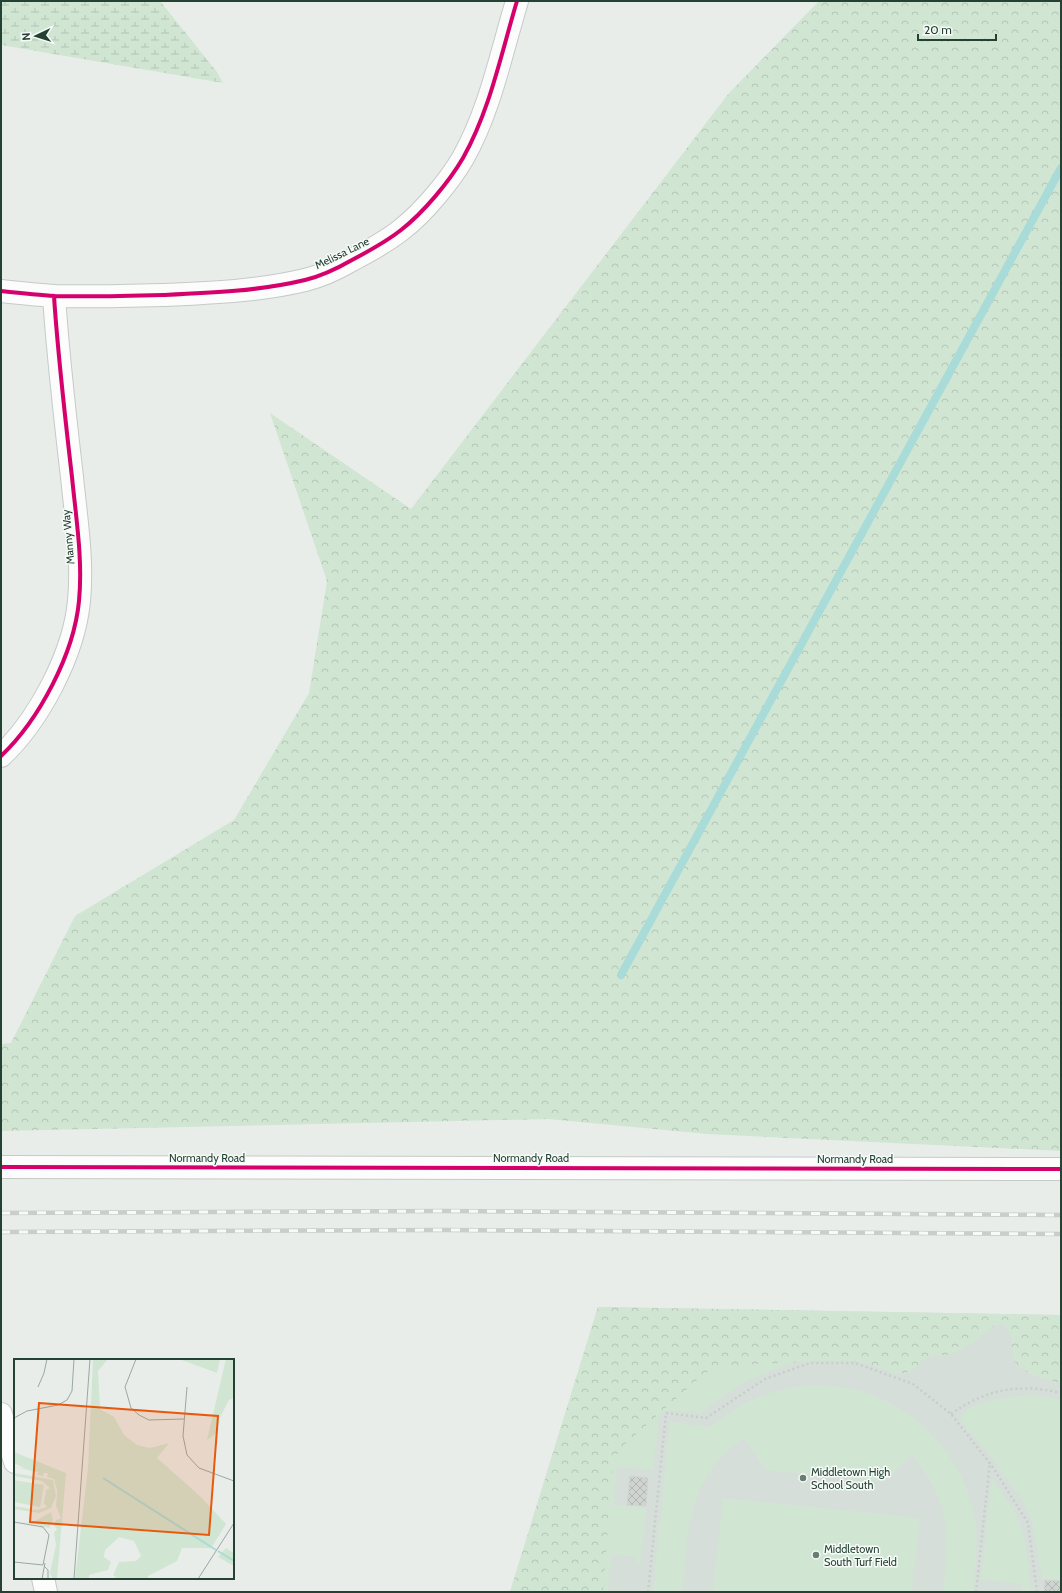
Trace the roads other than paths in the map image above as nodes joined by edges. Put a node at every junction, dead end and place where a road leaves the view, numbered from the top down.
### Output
1 (517, 1) edge
2 (1, 291) edge
3 (54, 296) junction
4 (1, 756) edge
5 (1, 1167) edge
6 (1061, 1168) edge
7 (1, 1414) edge
8 (14, 1459) edge
9 (43, 1579) edge
10 (46, 1592) edge

1 - 3 street, Melissa Lane
2 - 3 street, Melissa Lane
3 - 4 street, Manny Way
5 - 6 street, Normandy Road
7 - 8 street
9 - 10 street

